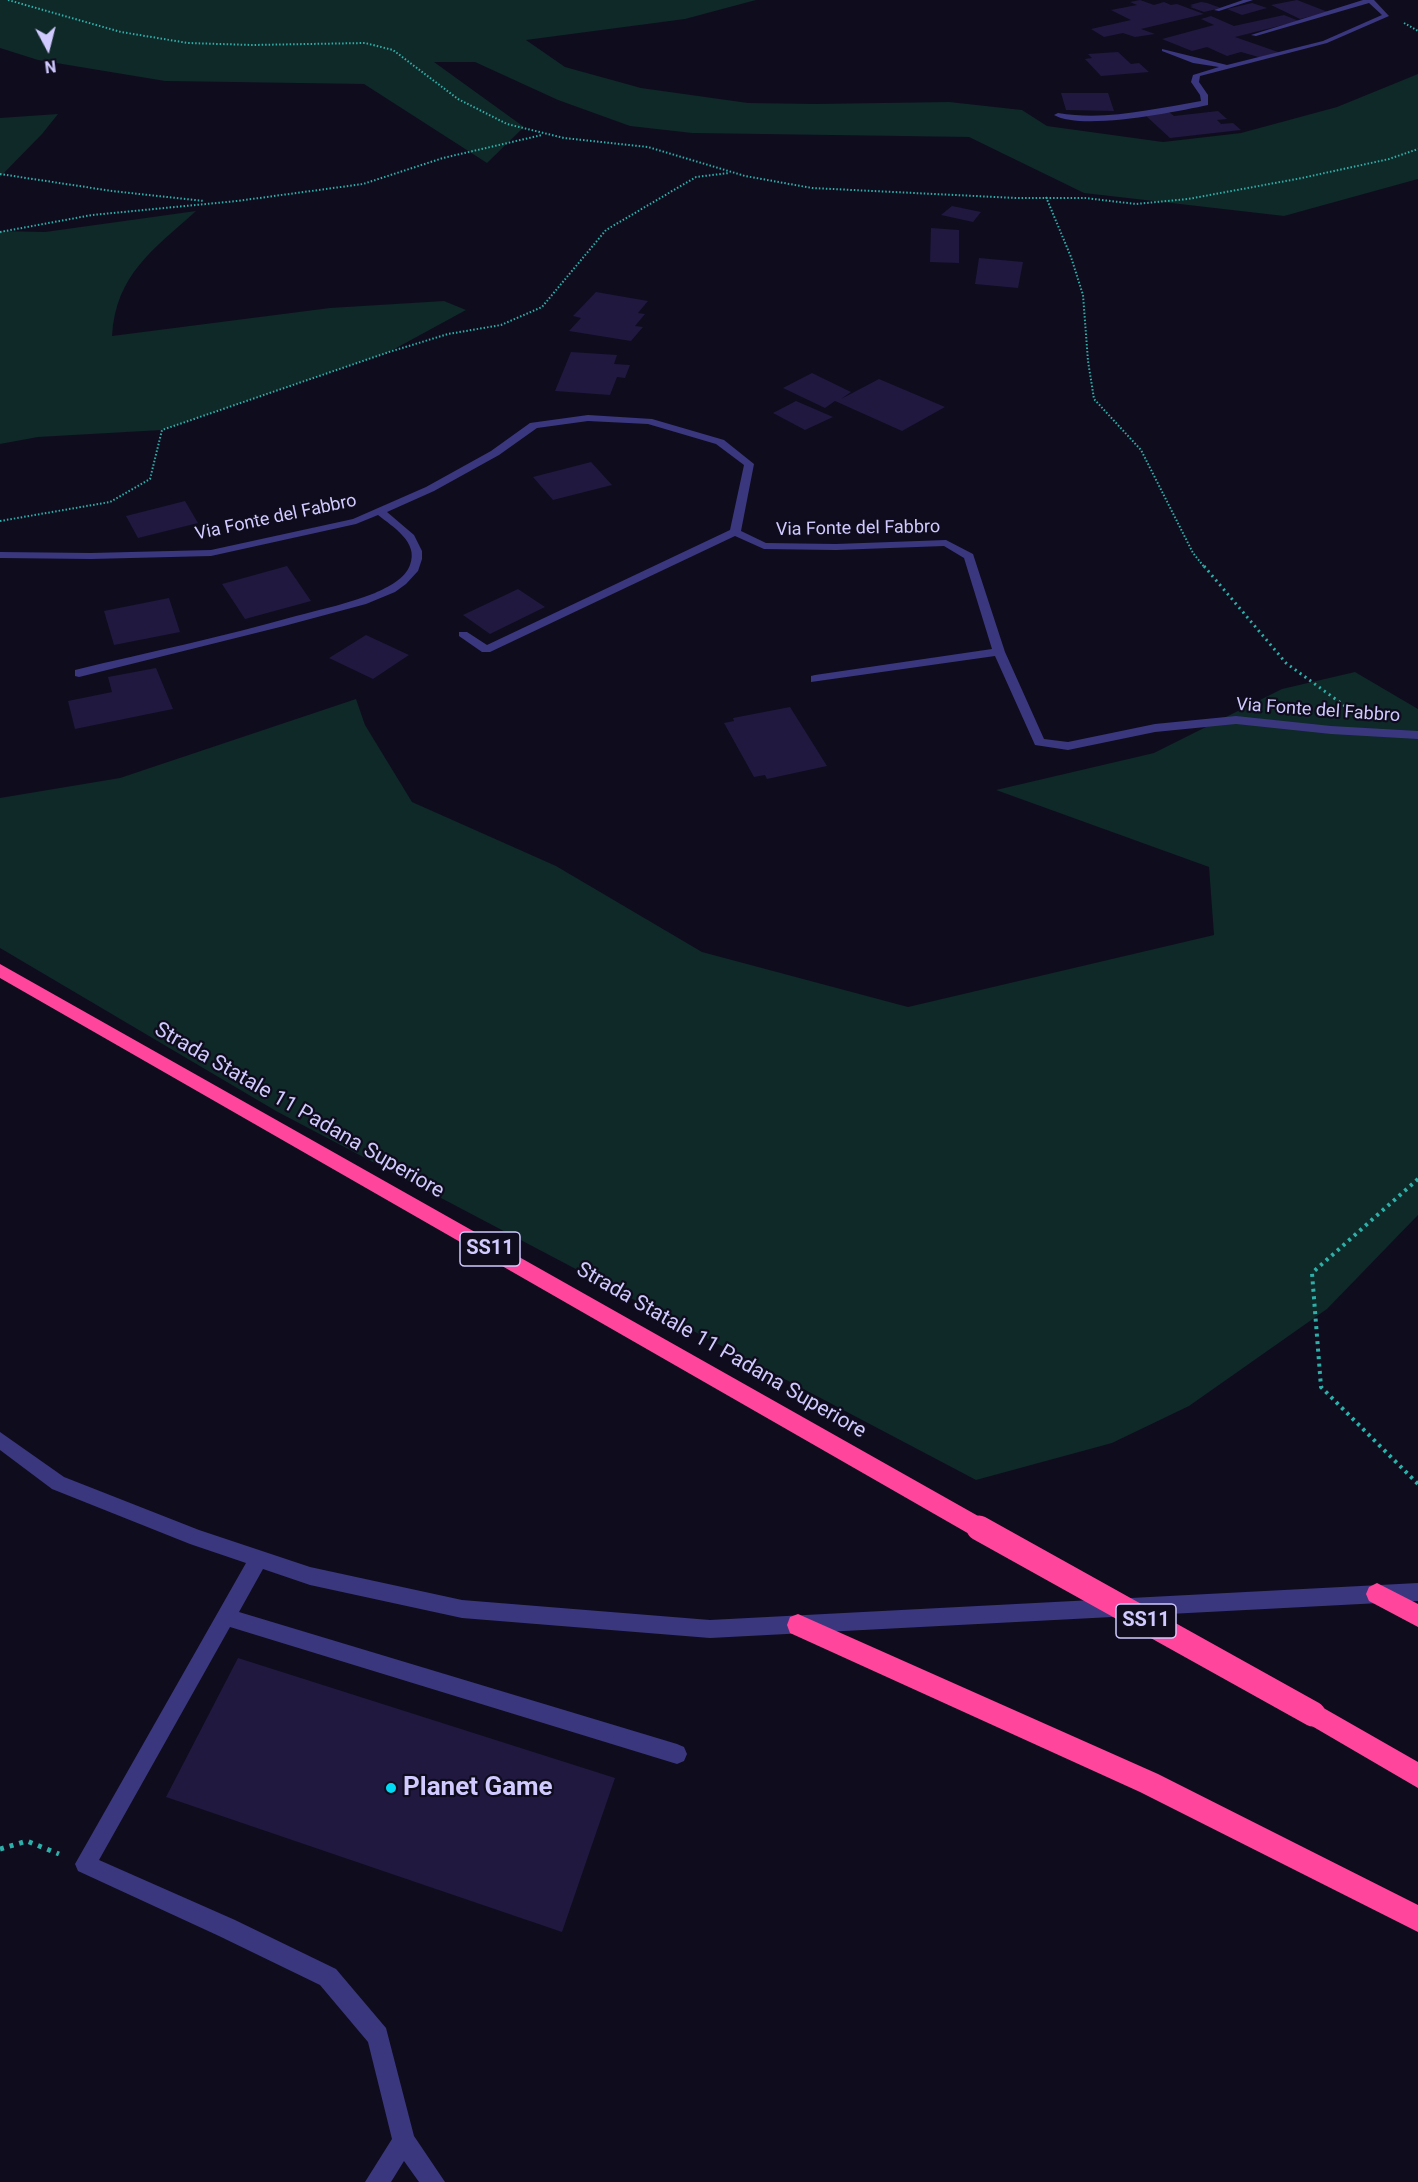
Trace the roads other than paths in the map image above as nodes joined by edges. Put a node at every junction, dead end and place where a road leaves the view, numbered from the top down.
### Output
1 (1250, 0) edge
2 (1370, 0) edge
3 (1217, 10) dead end
4 (1254, 35) dead end
5 (1164, 50) dead end
6 (1230, 68) junction
7 (1058, 115) dead end
8 (379, 511) junction
9 (735, 532) junction
10 (0, 555) edge
11 (463, 634) dead end
12 (999, 652) junction
13 (79, 673) dead end
14 (815, 679) dead end
15 (1418, 735) edge
16 (0, 970) edge
17 (0, 1440) edge
18 (260, 1558) junction
19 (1418, 1592) edge
20 (1377, 1594) junction
21 (1418, 1616) edge
22 (226, 1617) junction
23 (798, 1625) junction
24 (677, 1754) dead end
25 (1418, 1776) edge
26 (1418, 1919) edge
27 (404, 2141) junction
28 (377, 2182) edge
29 (433, 2182) edge

1 - 3 street
2 - 4 street
2 - 6 street
5 - 6 street
6 - 7 street
8 - 9 street, Via Fonte del Fabbro
8 - 10 street, Via Fonte del Fabbro
8 - 13 street
9 - 11 street
9 - 12 street, Via Fonte del Fabbro
12 - 14 street
12 - 15 street, Via Fonte del Fabbro
16 - 25 highway, Strada Statale 11 Padana Superiore / SS11, bridge
17 - 18 street
18 - 22 street
18 - 23 street
19 - 20 street
20 - 21 highway
20 - 23 street
22 - 24 street
22 - 27 street
23 - 26 highway
27 - 28 street
27 - 29 street

